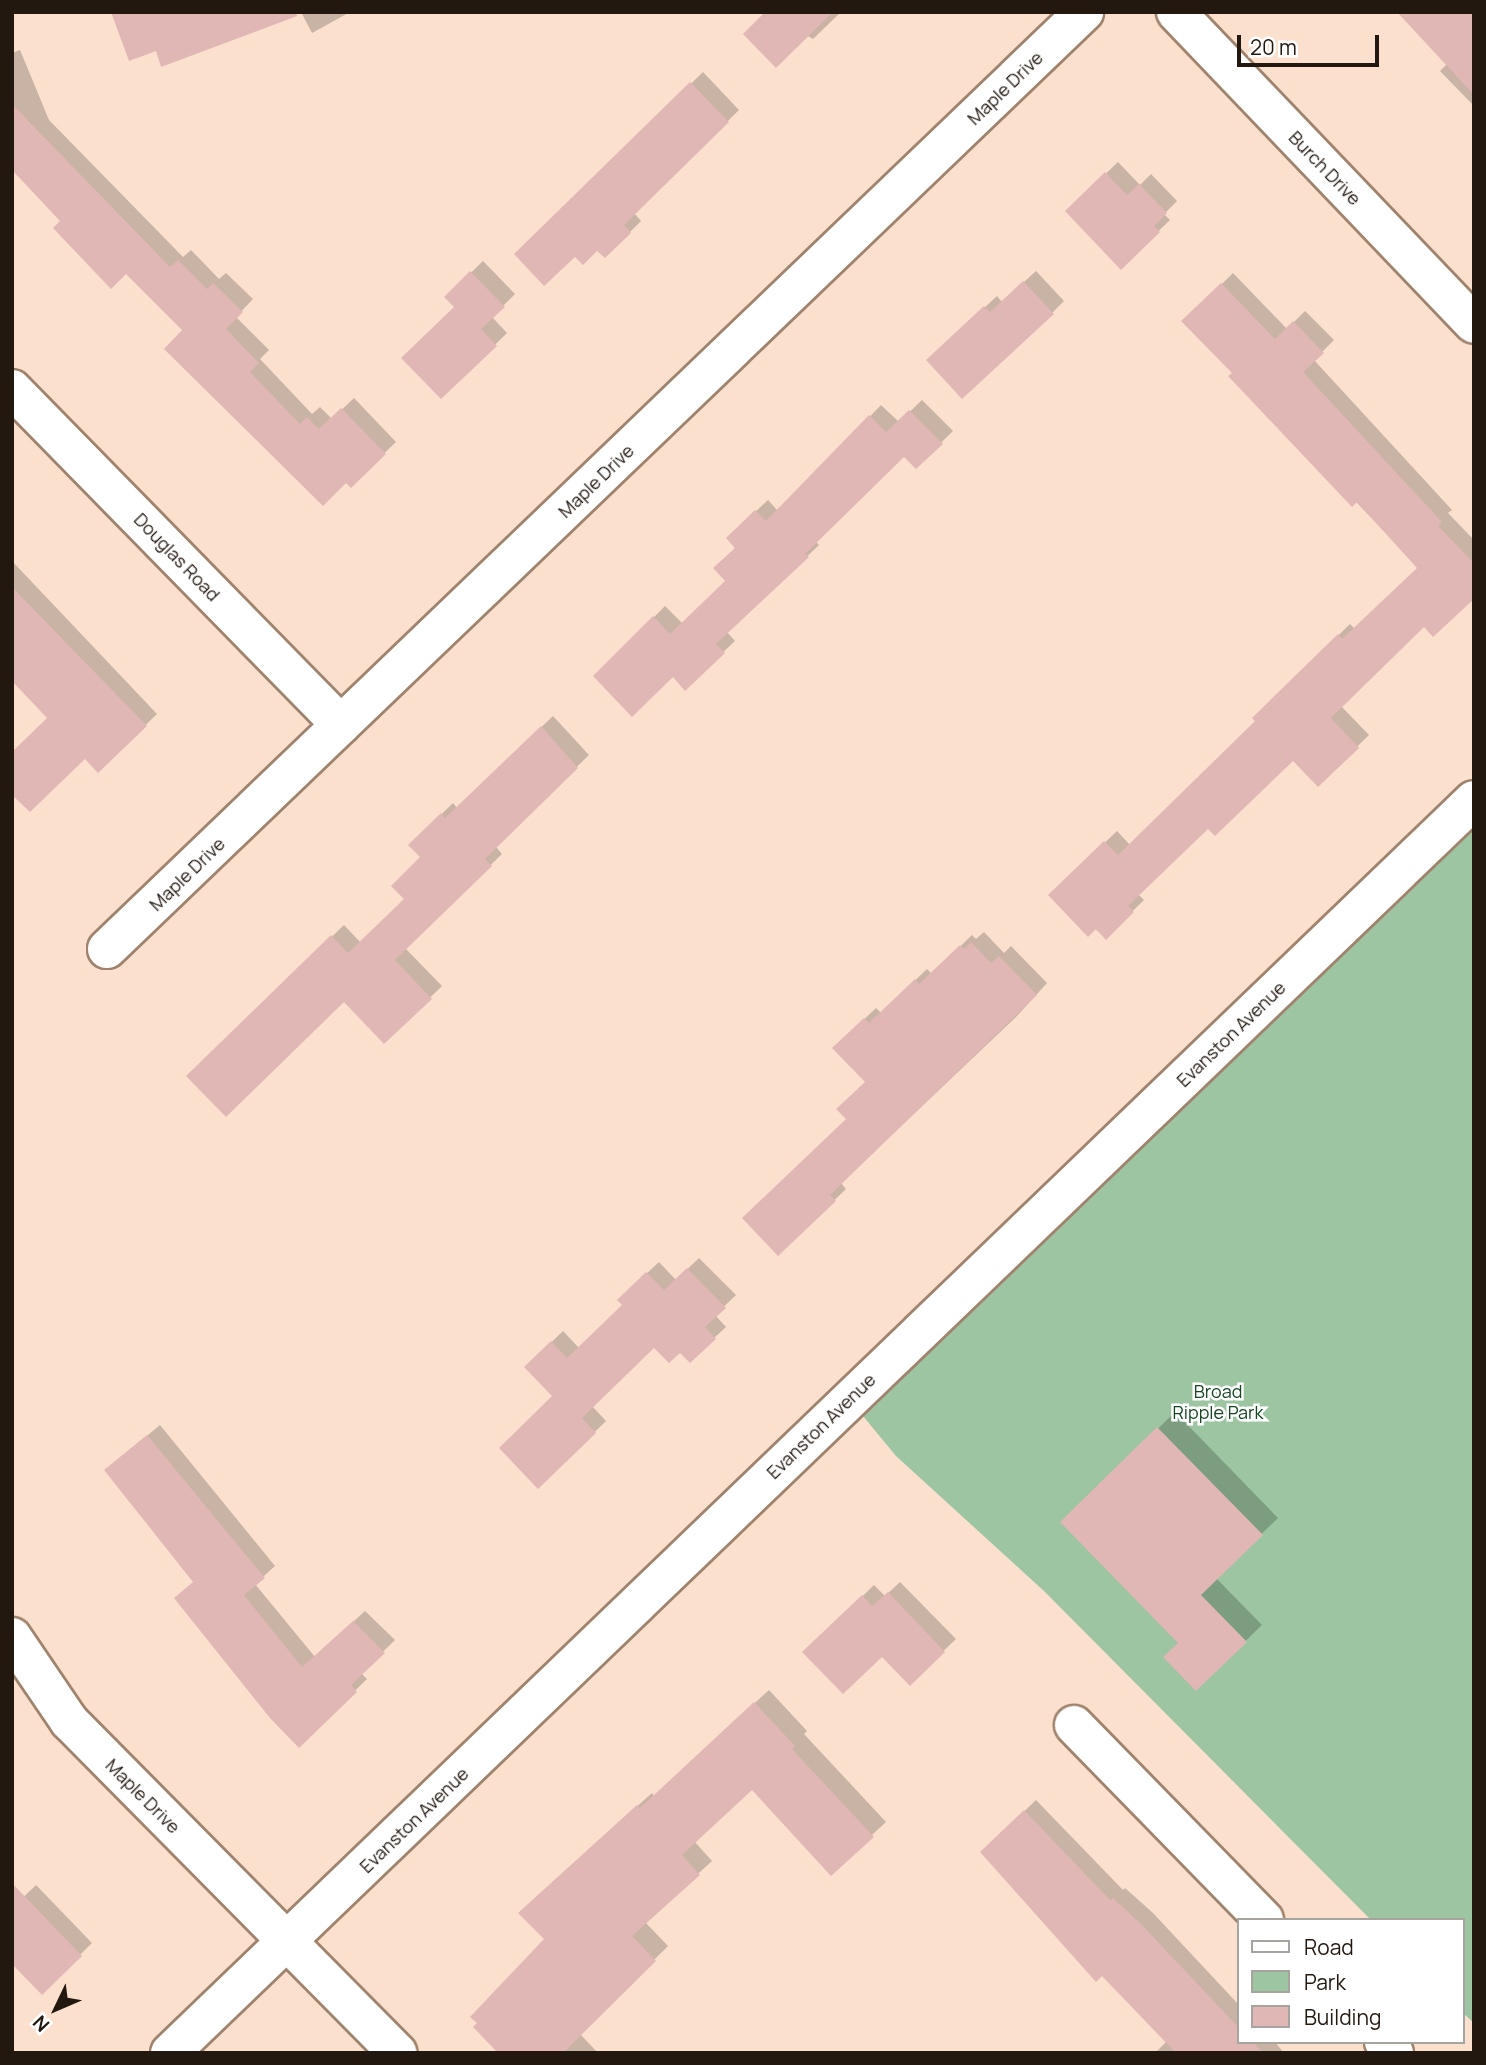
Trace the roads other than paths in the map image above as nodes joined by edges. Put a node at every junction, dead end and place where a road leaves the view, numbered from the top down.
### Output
1 (1084, 12) edge
2 (1176, 12) edge
3 (1474, 324) edge
4 (12, 388) edge
5 (341, 725) junction
6 (1474, 800) edge
7 (107, 949) dead end
8 (12, 1637) edge
9 (1074, 1725) dead end
10 (1262, 1918) edge
11 (288, 1942) junction
12 (170, 2053) edge
13 (397, 2053) edge

1 - 5 street, Maple Drive
2 - 3 street, Burch Drive
4 - 5 street, Douglas Road
5 - 7 street, Maple Drive
6 - 11 street, Evanston Avenue
8 - 11 street, Maple Drive
9 - 10 street
11 - 12 street, Evanston Avenue
11 - 13 street, Maple Drive

